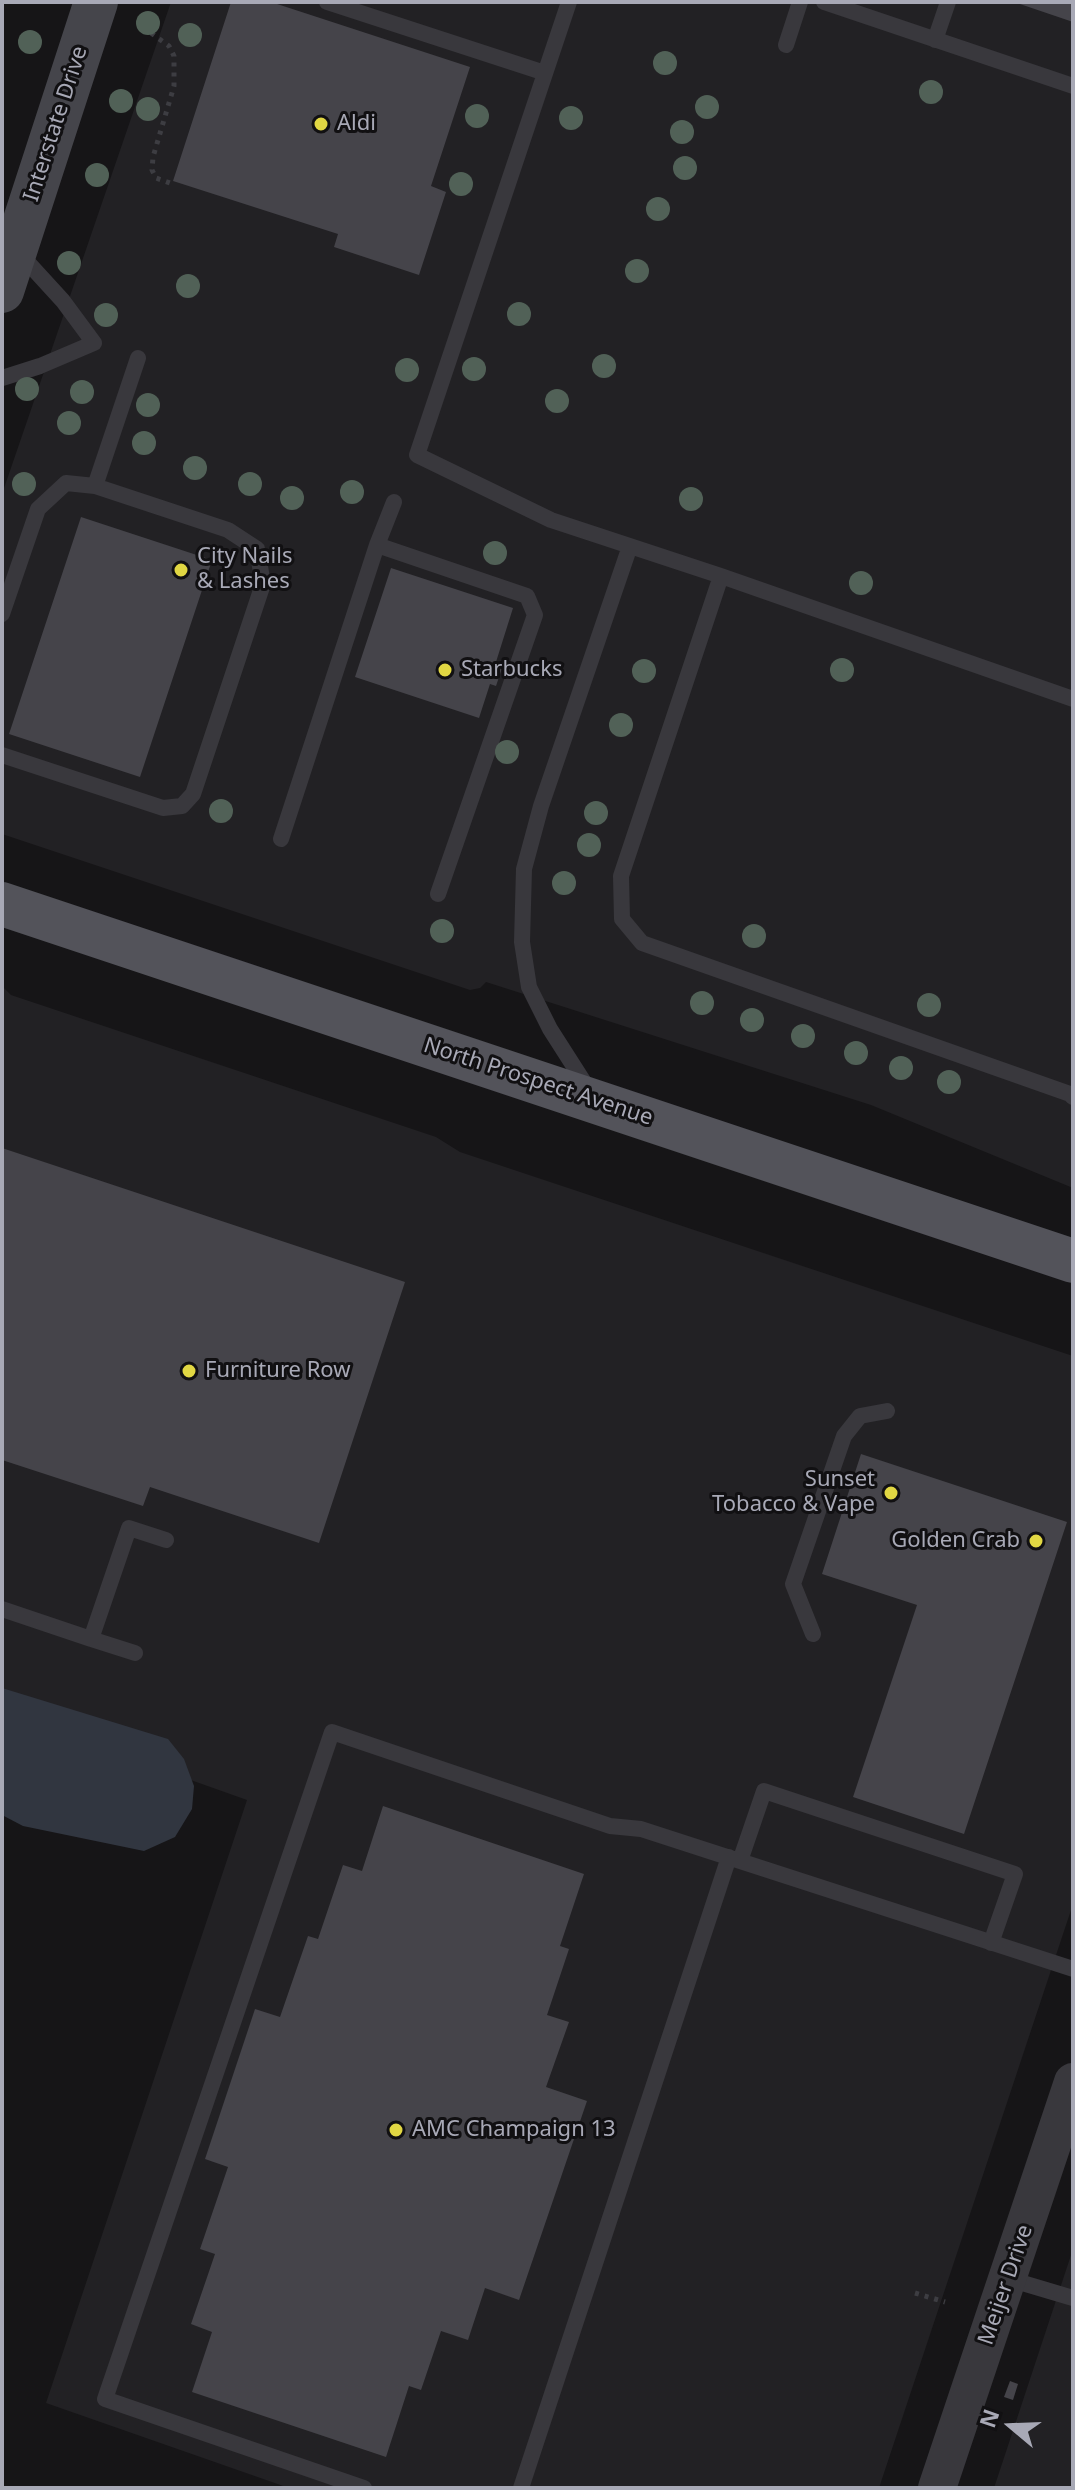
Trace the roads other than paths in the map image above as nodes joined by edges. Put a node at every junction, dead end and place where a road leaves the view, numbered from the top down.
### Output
1 (96, 2) edge
2 (327, 2) edge
3 (569, 2) edge
4 (800, 2) edge
5 (824, 2) edge
6 (948, 2) edge
7 (935, 40) junction
8 (786, 45) dead end
9 (545, 73) junction
10 (1073, 86) edge
11 (16, 249) junction
12 (2, 291) edge
13 (138, 358) dead end
14 (2, 378) edge
15 (95, 486) junction
16 (394, 502) dead end
17 (377, 545) junction
18 (630, 546) junction
19 (721, 576) junction
20 (2, 614) edge
21 (1073, 699) edge
22 (2, 755) edge
23 (281, 839) dead end
24 (438, 894) dead end
25 (2, 904) edge
26 (1073, 1097) edge
27 (596, 1101) junction
28 (1073, 1261) edge
29 (887, 1411) dead end
30 (166, 1540) dead end
31 (2, 1609) edge
32 (813, 1634) dead end
33 (91, 1639) junction
34 (135, 1653) dead end
35 (735, 1859) junction
36 (991, 1943) junction
37 (1073, 1969) edge
38 (1073, 2082) edge
39 (1009, 2279) junction
40 (1073, 2298) edge
41 (364, 2488) edge
42 (521, 2488) edge
43 (937, 2488) edge

1 - 11 main road, Interstate Drive
2 - 9 lane
3 - 9 lane
4 - 8 lane
5 - 7 lane
6 - 7 lane
7 - 10 lane
9 - 18 lane
11 - 12 main road, Interstate Drive
11 - 14 lane
13 - 15 lane
15 - 20 lane
15 - 22 lane
16 - 17 lane
17 - 23 lane
17 - 24 lane
18 - 19 lane
18 - 27 lane
19 - 21 lane
19 - 26 lane
25 - 27 main road, North Prospect Avenue
27 - 28 main road, North Prospect Avenue
29 - 32 lane
30 - 33 lane
31 - 33 lane
33 - 34 lane
35 - 36 lane
35 - 36 lane
35 - 41 lane
35 - 42 lane
36 - 37 lane
38 - 39 street, Meijer Drive
39 - 40 lane
39 - 43 street, Meijer Drive

